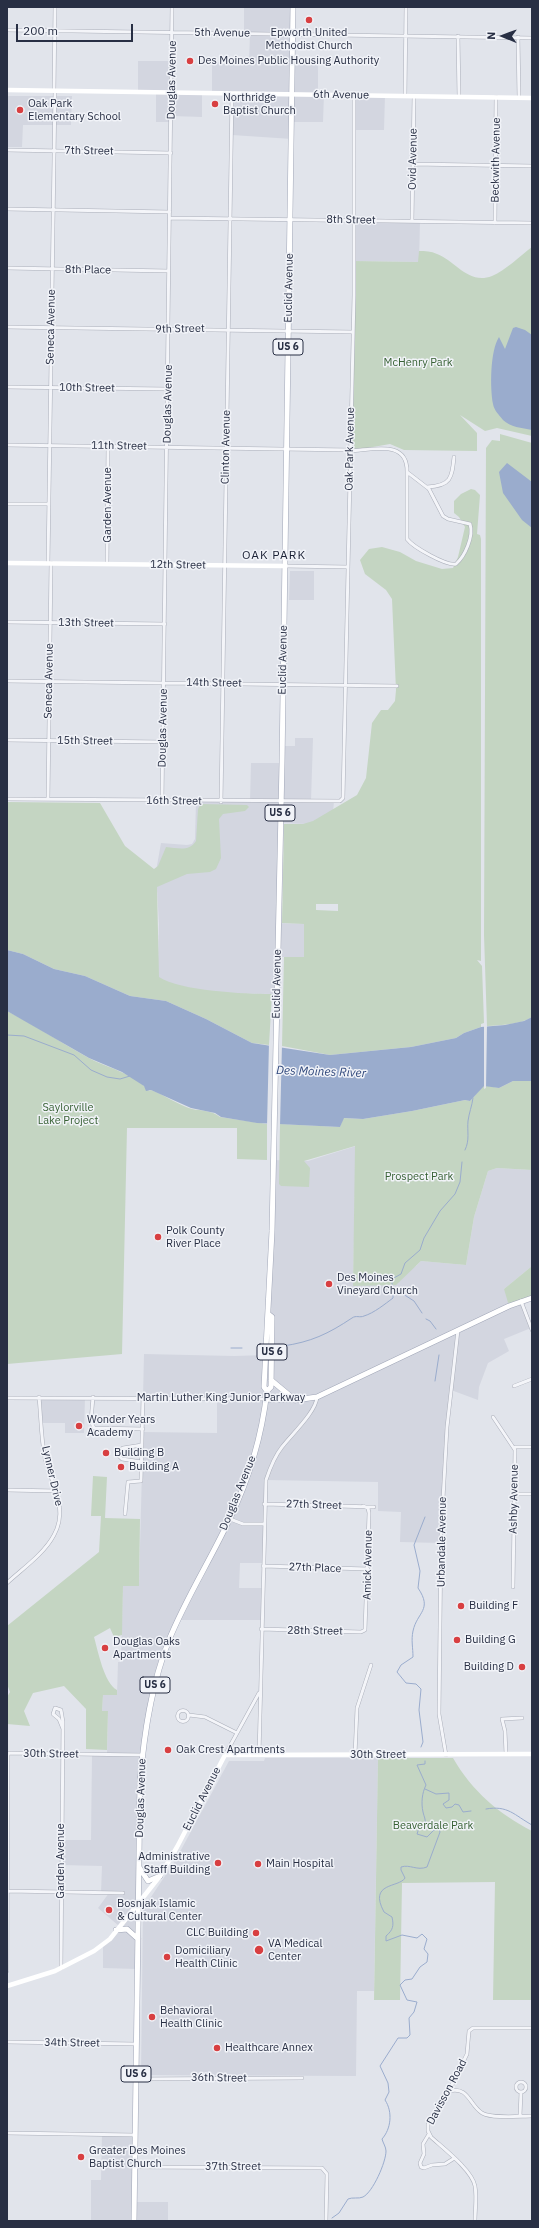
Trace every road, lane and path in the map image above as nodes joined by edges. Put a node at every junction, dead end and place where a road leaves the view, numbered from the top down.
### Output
1 (55, 7) edge
2 (172, 7) edge
3 (293, 7) edge
4 (406, 7) edge
5 (7, 30) edge
6 (55, 30) junction
7 (172, 33) junction
8 (292, 35) junction
9 (458, 36) junction
10 (406, 37) junction
11 (518, 37) junction
12 (532, 38) edge
13 (7, 90) edge
14 (54, 91) junction
15 (172, 92) junction
16 (232, 93) junction
17 (292, 94) junction
18 (354, 95) junction
19 (405, 96) junction
20 (414, 96) junction
21 (459, 97) junction
22 (496, 97) junction
23 (518, 98) junction
24 (532, 98) edge
25 (7, 150) edge
26 (54, 151) junction
27 (171, 153) junction
28 (413, 164) junction
29 (496, 165) junction
30 (532, 166) edge
31 (7, 209) edge
32 (53, 210) junction
33 (170, 212) junction
34 (170, 218) junction
35 (230, 219) junction
36 (290, 220) junction
37 (352, 220) junction
38 (412, 221) junction
39 (495, 222) junction
40 (532, 223) edge
41 (7, 268) edge
42 (52, 269) junction
43 (170, 271) junction
44 (7, 327) edge
45 (51, 328) junction
46 (168, 329) junction
47 (228, 329) junction
48 (289, 330) junction
49 (353, 332) junction
50 (7, 387) edge
51 (51, 388) junction
52 (168, 389) junction
53 (7, 445) edge
54 (50, 445) junction
55 (108, 446) junction
56 (167, 446) junction
57 (227, 447) junction
58 (287, 449) junction
59 (350, 451) junction
60 (454, 457) dead end
61 (407, 472) junction
62 (427, 487) junction
63 (7, 504) edge
64 (49, 504) junction
65 (7, 563) edge
66 (49, 563) junction
67 (107, 564) junction
68 (165, 565) junction
69 (224, 566) junction
70 (284, 566) junction
71 (348, 567) junction
72 (7, 622) edge
73 (50, 622) junction
74 (165, 624) junction
75 (7, 681) edge
76 (49, 681) junction
77 (164, 683) junction
78 (223, 683) junction
79 (283, 684) junction
80 (345, 685) junction
81 (397, 686) dead end
82 (7, 740) edge
83 (48, 741) junction
84 (163, 742) junction
85 (7, 799) edge
86 (48, 799) junction
87 (162, 801) junction
88 (340, 801) joint
89 (221, 802) junction
90 (280, 802) junction
91 (532, 1298) edge
92 (521, 1301) junction
93 (268, 1314) junction
94 (458, 1330) junction
95 (532, 1330) edge
96 (532, 1379) edge
97 (271, 1380) junction
98 (514, 1386) dead end
99 (267, 1391) junction
100 (39, 1397) junction
101 (93, 1397) junction
102 (143, 1397) junction
103 (317, 1397) junction
104 (7, 1398) edge
105 (266, 1399) junction
106 (295, 1400) junction
107 (493, 1417) dead end
108 (143, 1429) junction
109 (142, 1445) junction
110 (515, 1447) junction
111 (532, 1447) edge
112 (142, 1462) junction
113 (7, 1490) edge
114 (57, 1491) junction
115 (514, 1494) junction
116 (532, 1494) edge
117 (264, 1504) junction
118 (363, 1506) junction
119 (374, 1507) dead end
120 (126, 1514) dead end
121 (230, 1519) junction
122 (264, 1524) junction
123 (263, 1566) junction
124 (368, 1569) junction
125 (7, 1583) edge
126 (513, 1587) dead end
127 (367, 1626) joint
128 (261, 1629) junction
129 (371, 1665) dead end
130 (260, 1691) junction
131 (189, 1715) dead end
132 (522, 1718) dead end
133 (63, 1729) junction
134 (237, 1733) junction
135 (8, 1753) edge
136 (62, 1754) junction
137 (506, 1754) junction
138 (532, 1754) edge
139 (142, 1755) junction
140 (225, 1755) junction
141 (258, 1755) junction
142 (356, 1755) junction
143 (446, 1755) junction
144 (139, 1867) junction
145 (160, 1876) junction
146 (7, 1891) edge
147 (61, 1892) junction
148 (123, 1894) dead end
149 (138, 1903) junction
150 (116, 1930) junction
151 (138, 1939) junction
152 (61, 1968) junction
153 (7, 1971) edge
154 (7, 1986) edge
155 (532, 2028) edge
156 (7, 2042) edge
157 (136, 2044) junction
158 (302, 2078) dead end
159 (136, 2079) junction
160 (449, 2091) junction
161 (521, 2092) dead end
162 (520, 2116) junction
163 (532, 2116) edge
164 (7, 2133) edge
165 (429, 2134) junction
166 (135, 2135) junction
167 (453, 2159) junction
168 (135, 2167) junction
169 (134, 2221) edge
170 (326, 2221) edge
171 (475, 2221) edge

1 - 6 street, Seneca Avenue
2 - 7 street, Douglas Avenue
3 - 8 main road, Euclid Avenue / US 6
4 - 10 street
5 - 6 street, 5th Avenue
6 - 7 street, 5th Avenue
6 - 14 street, Seneca Avenue
7 - 8 street, 5th Avenue
7 - 15 street, Douglas Avenue
8 - 10 street, 5th Avenue
8 - 17 main road, Euclid Avenue / US 6
9 - 10 street, 5th Avenue
9 - 11 street, 5th Avenue
9 - 21 street
10 - 19 street
11 - 12 street, 5th Avenue
11 - 23 street
13 - 14 main road, 6th Avenue
14 - 15 main road, 6th Avenue
14 - 26 street, Seneca Avenue
15 - 16 main road, 6th Avenue
15 - 27 street, Douglas Avenue
16 - 17 main road, 6th Avenue
16 - 35 street, Clinton Avenue
17 - 18 main road, 6th Avenue
17 - 36 main road, Euclid Avenue / US 6
18 - 19 main road, 6th Avenue
18 - 37 street, Oak Park Avenue
19 - 20 main road, 6th Avenue
20 - 21 main road, 6th Avenue
20 - 28 street, Ovid Avenue
21 - 22 main road, 6th Avenue
22 - 23 main road, 6th Avenue
22 - 29 street, Beckwith Avenue
23 - 24 main road, 6th Avenue
25 - 26 street, 7th Street
26 - 27 street, 7th Street
26 - 32 street, Seneca Avenue
27 - 33 street, Douglas Avenue
28 - 29 street
28 - 38 street, Ovid Avenue
29 - 30 street
29 - 39 street, Beckwith Avenue
31 - 32 street
32 - 33 street
32 - 42 street, Seneca Avenue
33 - 34 street, Douglas Avenue
34 - 35 street, 8th Street
34 - 43 street, Douglas Avenue
35 - 36 street, 8th Street
35 - 47 street, Clinton Avenue
36 - 37 street, 8th Street
36 - 48 main road, Euclid Avenue / US 6
37 - 38 street, 8th Street
37 - 49 street, Oak Park Avenue
38 - 39 street, 8th Street
39 - 40 street, 8th Street
41 - 42 street, 8th Place
42 - 43 street, 8th Place
42 - 45 street, Seneca Avenue
43 - 46 street, Douglas Avenue
44 - 45 street, 9th Street
45 - 46 street, 9th Street
45 - 51 street, Seneca Avenue
46 - 47 street, 9th Street
46 - 52 street, Douglas Avenue
47 - 48 street, 9th Street
47 - 57 street, Clinton Avenue
48 - 49 street, 9th Street
48 - 58 main road, Euclid Avenue / US 6
49 - 59 street, Oak Park Avenue
50 - 51 street, 10th Street
51 - 52 street, 10th Street
51 - 54 street, Seneca Avenue
52 - 56 street, Douglas Avenue
53 - 54 street, 11th Street
54 - 55 street, 11th Street
54 - 64 street, Seneca Avenue
55 - 56 street, 11th Street
55 - 67 street, Garden Avenue
56 - 57 street, 11th Street
56 - 68 street, Douglas Avenue
57 - 58 street, 11th Street
57 - 69 street, Clinton Avenue
58 - 59 street, 11th Street
58 - 70 main road, Euclid Avenue / US 6
59 - 61 street, 11th Street
59 - 71 street, Oak Park Avenue
60 - 62 street
61 - 62 street
61 - 62 street
63 - 64 street
64 - 66 street, Seneca Avenue
65 - 66 main road, 12th Street
66 - 67 main road, 12th Street
66 - 73 street, Seneca Avenue
67 - 68 main road, 12th Street
68 - 69 main road, 12th Street
68 - 74 street, Douglas Avenue
69 - 70 main road, 12th Street
69 - 78 street, Clinton Avenue
70 - 71 street, 12th Street
70 - 79 main road, Euclid Avenue / US 6
71 - 80 street, Oak Park Avenue
72 - 73 street, 13th Street
73 - 74 street, 13th Street
73 - 76 street, Seneca Avenue
74 - 77 street, Douglas Avenue
75 - 76 street, 14th Street
76 - 77 street, 14th Street
76 - 83 street, Seneca Avenue
77 - 78 street, 14th Street
77 - 84 street, Douglas Avenue
78 - 79 street, 14th Street
78 - 89 street, Clinton Avenue
79 - 80 street, 14th Street
79 - 90 main road, Euclid Avenue / US 6
80 - 81 street, 14th Street
80 - 88 street, Oak Park Avenue
82 - 83 street, 15th Street
83 - 84 street, 15th Street
83 - 86 street, Seneca Avenue
84 - 87 street, Douglas Avenue
85 - 86 street, 16th Street
86 - 87 street, 16th Street
87 - 89 street, 16th Street
88 - 90 street, 16th Street
89 - 90 street, 16th Street
90 - 93 main road, Euclid Avenue / US 6
91 - 92 main road, Martin Luther King Junior Parkway
92 - 94 main road, Martin Luther King Junior Parkway
92 - 95 street
93 - 97 main road, Euclid Avenue / US 6
93 - 99 main road, Euclid Avenue / US 6
94 - 103 main road, Martin Luther King Junior Parkway
94 - 143 street, Urbandale Avenue
96 - 98 street
97 - 99 main road, Euclid Avenue / US 6
97 - 106 main road
99 - 105 main road, Euclid Avenue / US 6
100 - 101 street, Martin Luther King Junior Parkway
100 - 104 street, Martin Luther King Junior Parkway
100 - 114 street, Lynner Drive
101 - 102 street, Martin Luther King Junior Parkway
101 - 108 street
102 - 105 street, Martin Luther King Junior Parkway
102 - 108 street
103 - 106 main road, Martin Luther King Junior Parkway
103 - 117 street, Euclid Avenue
105 - 106 main road, Martin Luther King Junior Parkway
105 - 121 main road, Douglas Avenue / US 6
107 - 110 street
108 - 109 street
109 - 112 street
109 - 112 street
110 - 111 street
110 - 115 street, Ashby Avenue
112 - 120 street
113 - 114 street
114 - 125 street, Lynner Drive
115 - 116 street
115 - 126 street, Ashby Avenue
117 - 118 street, 27th Street
117 - 122 street, Euclid Avenue
118 - 119 street, 27th Street
118 - 124 street, Amick Avenue
121 - 122 street
121 - 139 main road, Douglas Avenue / US 6
122 - 123 street, Euclid Avenue
123 - 124 street, 27th Place
123 - 128 street, Euclid Avenue
124 - 127 street, Amick Avenue
127 - 128 street, 28th Street
128 - 130 street, Euclid Avenue
129 - 142 street
130 - 134 street, Euclid Avenue
130 - 141 street, Euclid Avenue
131 - 134 street
132 - 137 street
133 - 133 street, Garden Avenue
133 - 136 street, Garden Avenue
134 - 140 street, Euclid Avenue
135 - 136 street, 30th Street
135 - 146 street
136 - 139 street, 30th Street
136 - 147 street, Garden Avenue
137 - 138 main road, 30th Street
137 - 143 main road, 30th Street
139 - 144 main road, Douglas Avenue / US 6
140 - 141 main road, 30th Street
140 - 145 main road, Euclid Avenue
141 - 142 main road, 30th Street
142 - 143 main road, 30th Street
144 - 145 main road
144 - 149 main road, Douglas Avenue / US 6
145 - 149 main road, Euclid Avenue
146 - 147 street
146 - 153 street
147 - 148 street
147 - 152 street, Garden Avenue
149 - 150 main road, Euclid Avenue
149 - 151 main road, Douglas Avenue / US 6
150 - 151 main road
150 - 152 main road, Euclid Avenue
151 - 157 main road, Douglas Avenue / US 6
152 - 154 main road, Euclid Avenue
155 - 160 street, Davisson Road
156 - 157 street, 34th Street
157 - 159 main road, Douglas Avenue / US 6
158 - 159 street, 36th Street
159 - 166 main road, Douglas Avenue / US 6
160 - 162 street
160 - 165 street, Davisson Road
161 - 162 street
162 - 163 street
164 - 166 street
165 - 167 street, Davisson Road
165 - 167 street, Davisson Road
166 - 168 main road, Douglas Avenue / US 6
167 - 171 street, Davisson Road
168 - 169 main road, Douglas Avenue / US 6
168 - 170 street, 37th Street

